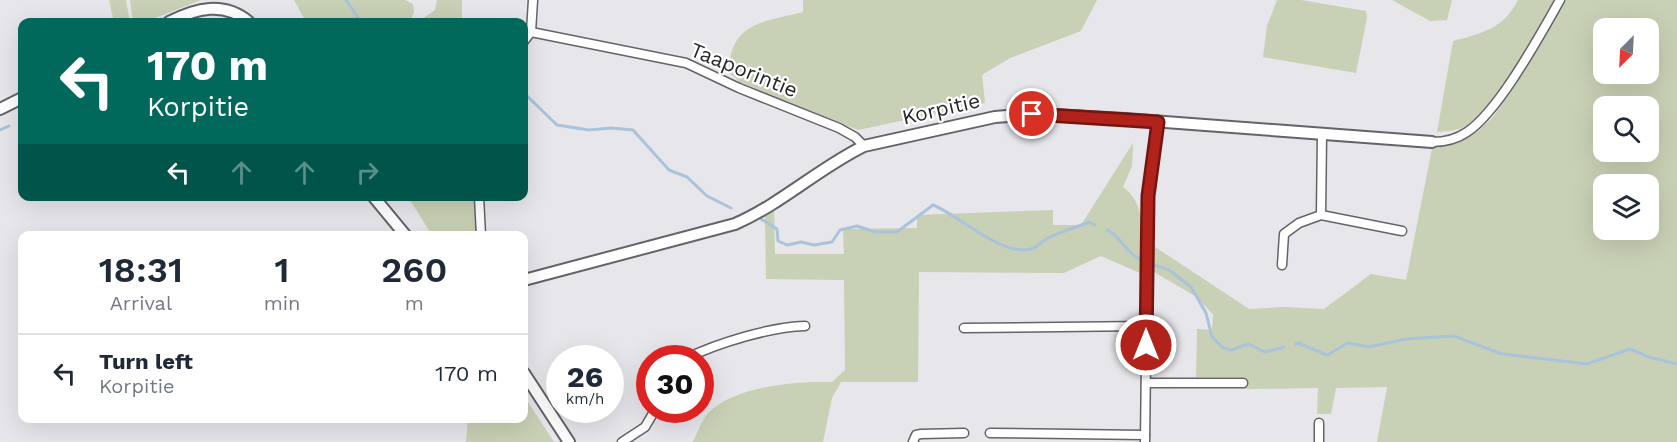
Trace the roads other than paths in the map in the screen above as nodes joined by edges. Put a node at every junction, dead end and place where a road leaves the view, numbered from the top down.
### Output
1 (533, 0) edge
2 (1560, 0) edge
3 (178, 18) edge
4 (243, 18) edge
5 (531, 32) junction
6 (528, 36) edge
7 (18, 100) edge
8 (0, 109) edge
9 (1158, 122) junction
10 (1322, 134) junction
11 (1432, 142) joint
12 (864, 146) junction
13 (377, 201) edge
14 (479, 201) edge
15 (1321, 214) junction
16 (402, 231) edge
17 (481, 231) edge
18 (1402, 231) dead end
19 (1282, 265) dead end
20 (528, 279) edge
21 (805, 326) dead end
22 (1146, 326) junction
23 (964, 328) dead end
24 (714, 347) edge
25 (528, 379) edge
26 (1146, 383) junction
27 (1243, 383) dead end
28 (647, 423) edge
29 (1320, 423) dead end
30 (964, 433) dead end
31 (990, 433) dead end
32 (1145, 439) edge
33 (569, 442) edge
34 (622, 442) edge
35 (913, 442) edge
36 (1320, 442) edge

1 - 5 street
2 - 11 street
3 - 4 street
5 - 6 street
5 - 12 street, Taaporintie
7 - 8 street
9 - 10 street, Korpitie
9 - 12 street, Korpitie
9 - 22 street
10 - 11 street, Korpitie
10 - 15 street
12 - 20 street, Korpitie
13 - 16 street
14 - 17 street
15 - 18 street
15 - 19 street
21 - 24 street
22 - 23 street
22 - 26 street
25 - 33 street
26 - 27 street
26 - 32 street
28 - 34 street
29 - 36 street
30 - 35 street
31 - 32 street

